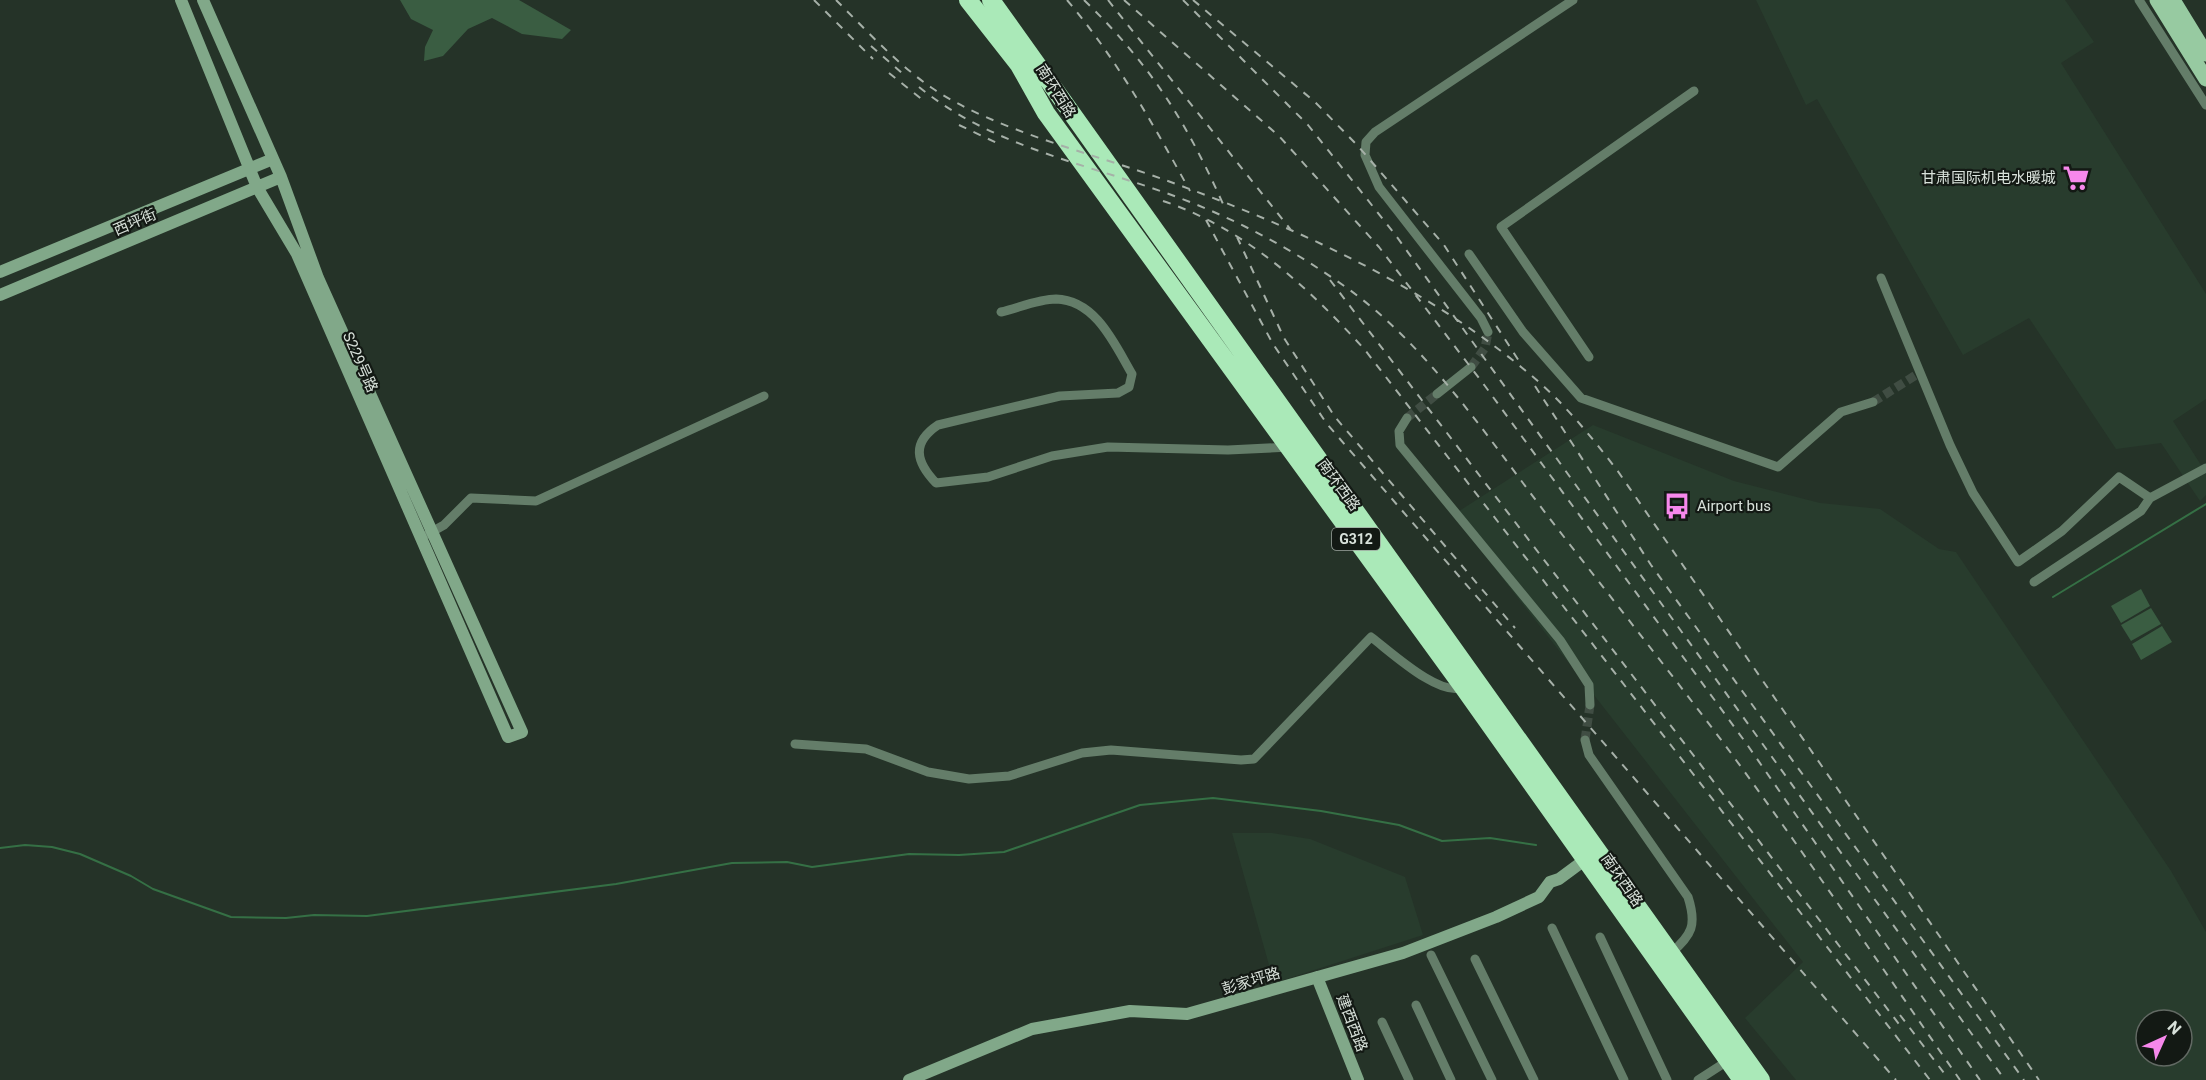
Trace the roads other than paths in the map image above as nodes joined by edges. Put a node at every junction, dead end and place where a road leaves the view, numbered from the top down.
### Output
1 (181, 0) edge
2 (203, 0) edge
3 (968, 0) edge
4 (991, 0) edge
5 (1573, 0) edge
6 (2139, 0) edge
7 (2157, 0) edge
8 (2173, 0) edge
9 (2206, 54) edge
10 (2206, 79) edge
11 (1694, 91) dead end
12 (2206, 105) edge
13 (273, 159) junction
14 (250, 167) junction
15 (281, 177) junction
16 (257, 187) junction
17 (1469, 254) dead end
18 (0, 272) edge
19 (1881, 278) dead end
20 (0, 295) edge
21 (1001, 312) dead end
22 (1488, 333) dead end
23 (1589, 357) dead end
24 (1472, 367) tunnel mouth
25 (1437, 394) tunnel mouth
26 (764, 396) dead end
27 (1873, 402) tunnel mouth
28 (1407, 418) tunnel mouth
29 (1290, 447) junction
30 (2206, 468) edge
31 (2150, 498) junction
32 (426, 535) junction
33 (2034, 582) dead end
34 (1463, 687) junction
35 (1590, 705) tunnel mouth
36 (1585, 740) tunnel mouth
37 (795, 744) dead end
38 (1586, 859) junction
39 (1552, 928) dead end
40 (1600, 937) dead end
41 (1671, 953) junction
42 (1431, 955) dead end
43 (1475, 959) dead end
44 (1317, 977) junction
45 (1416, 1005) dead end
46 (1382, 1022) dead end
47 (1735, 1057) junction
48 (909, 1080) edge
49 (1358, 1080) edge
50 (1408, 1080) edge
51 (1451, 1080) edge
52 (1492, 1080) edge
53 (1534, 1080) edge
54 (1624, 1080) edge
55 (1667, 1080) edge
56 (1698, 1080) edge
57 (1742, 1080) edge
58 (1761, 1080) edge

1 - 14 street, S229号路
2 - 13 street, S229号路
3 - 29 highway, 南环西路 / G312
4 - 41 highway, 南环西路 / G312
5 - 22 street
6 - 12 street
7 - 10 main road
8 - 9 main road
11 - 23 street
13 - 14 street, 西坪街
13 - 15 street, S229号路
14 - 16 street, S229号路
14 - 18 street, 西坪街
15 - 16 street, 西坪街
15 - 32 street, S229号路
16 - 20 street, 西坪街
16 - 32 street, S229号路
17 - 27 street
19 - 31 street
21 - 29 street
24 - 25 street
26 - 32 street
28 - 35 street
29 - 34 highway, 南环西路 / G312
30 - 31 street
31 - 33 street
32 - 32 street, S229号路
34 - 37 street
34 - 38 highway, 南环西路 / G312
36 - 41 street
38 - 44 street, 彭家坪路
38 - 47 highway, 南环西路 / G312
39 - 54 street
40 - 55 street
41 - 47 highway, 南环西路 / G312
42 - 52 street
43 - 53 street
44 - 48 street, 彭家坪路
44 - 49 street, 建西西路
45 - 51 street
46 - 50 street
47 - 56 street
47 - 57 highway, 南环西路 / G312
47 - 58 highway, 南环西路 / G312

